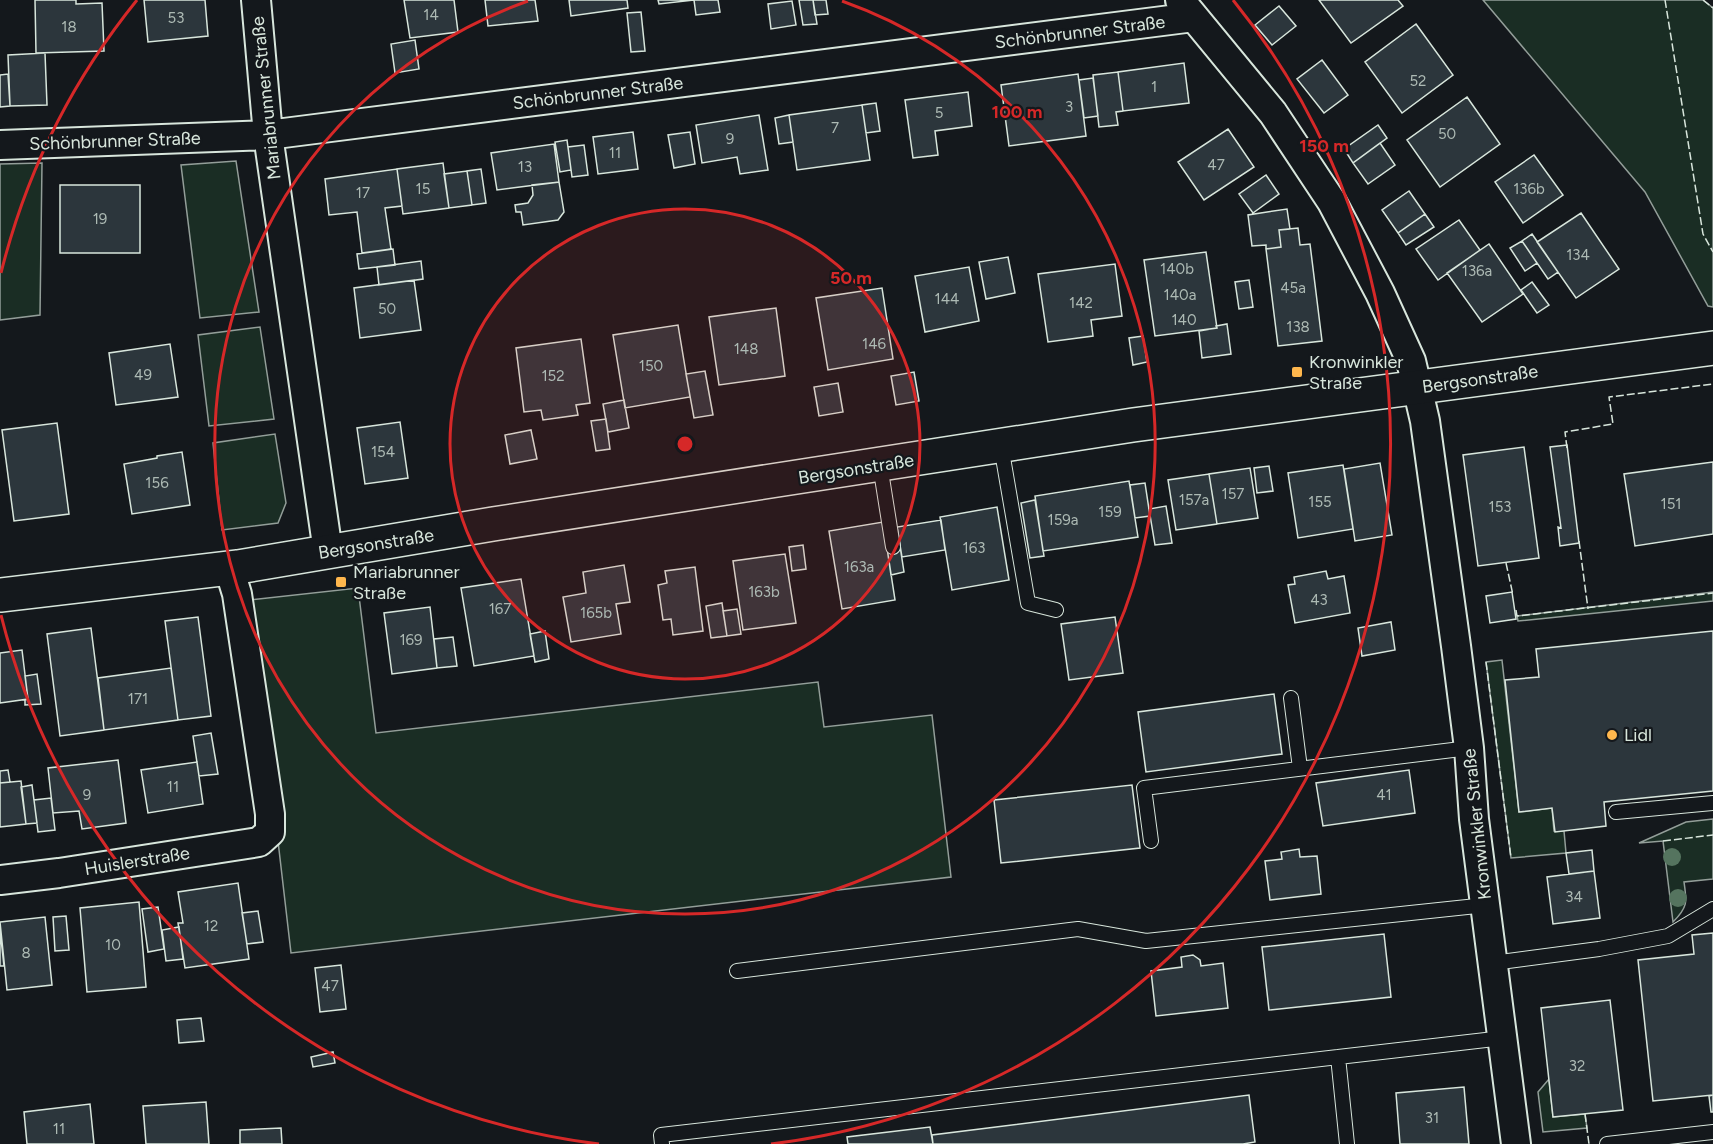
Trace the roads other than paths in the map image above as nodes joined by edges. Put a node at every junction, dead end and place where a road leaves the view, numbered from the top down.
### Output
1 (256, 0) edge
2 (1187, 9) edge
3 (268, 135) junction
4 (0, 145) edge
5 (1713, 348) edge
6 (1417, 387) junction
7 (1001, 446) junction
8 (880, 465) junction
9 (893, 547) dead end
10 (328, 552) junction
11 (229, 568) junction
12 (0, 595) edge
13 (1056, 610) dead end
14 (1291, 698) dead end
15 (1469, 748) junction
16 (1300, 768) junction
17 (1713, 803) edge
18 (1616, 812) dead end
19 (1151, 841) dead end
20 (0, 880) edge
21 (1486, 905) junction
22 (1713, 909) edge
23 (1493, 963) junction
24 (737, 971) dead end
25 (1503, 1038) junction
26 (1338, 1057) junction
27 (1713, 1132) edge
28 (662, 1144) edge
29 (1347, 1144) edge
30 (1516, 1144) edge
31 (1607, 1144) edge

1 - 3 street, Mariabrunner Straße
2 - 3 street, Schönbrunner Straße
2 - 6 street, Kronwinkler Straße
3 - 4 street, Schönbrunner Straße
3 - 10 street, Mariabrunner Straße
5 - 6 street, Bergsonstraße
6 - 7 street, Bergsonstraße
6 - 15 street, Kronwinkler Straße
7 - 8 street, Bergsonstraße
7 - 13 lane
8 - 9 lane
8 - 10 street, Bergsonstraße
10 - 11 street, Bergsonstraße
11 - 12 street, Bergsonstraße
11 - 20 street, Huislerstraße
14 - 16 lane
15 - 16 lane
15 - 21 street, Kronwinkler Straße
16 - 19 lane
17 - 18 lane
21 - 23 street, Kronwinkler Straße
21 - 24 lane
22 - 23 lane
23 - 25 street, Kronwinkler Straße
25 - 26 lane
25 - 30 street, Kronwinkler Straße
26 - 28 lane
26 - 29 lane
27 - 31 lane

